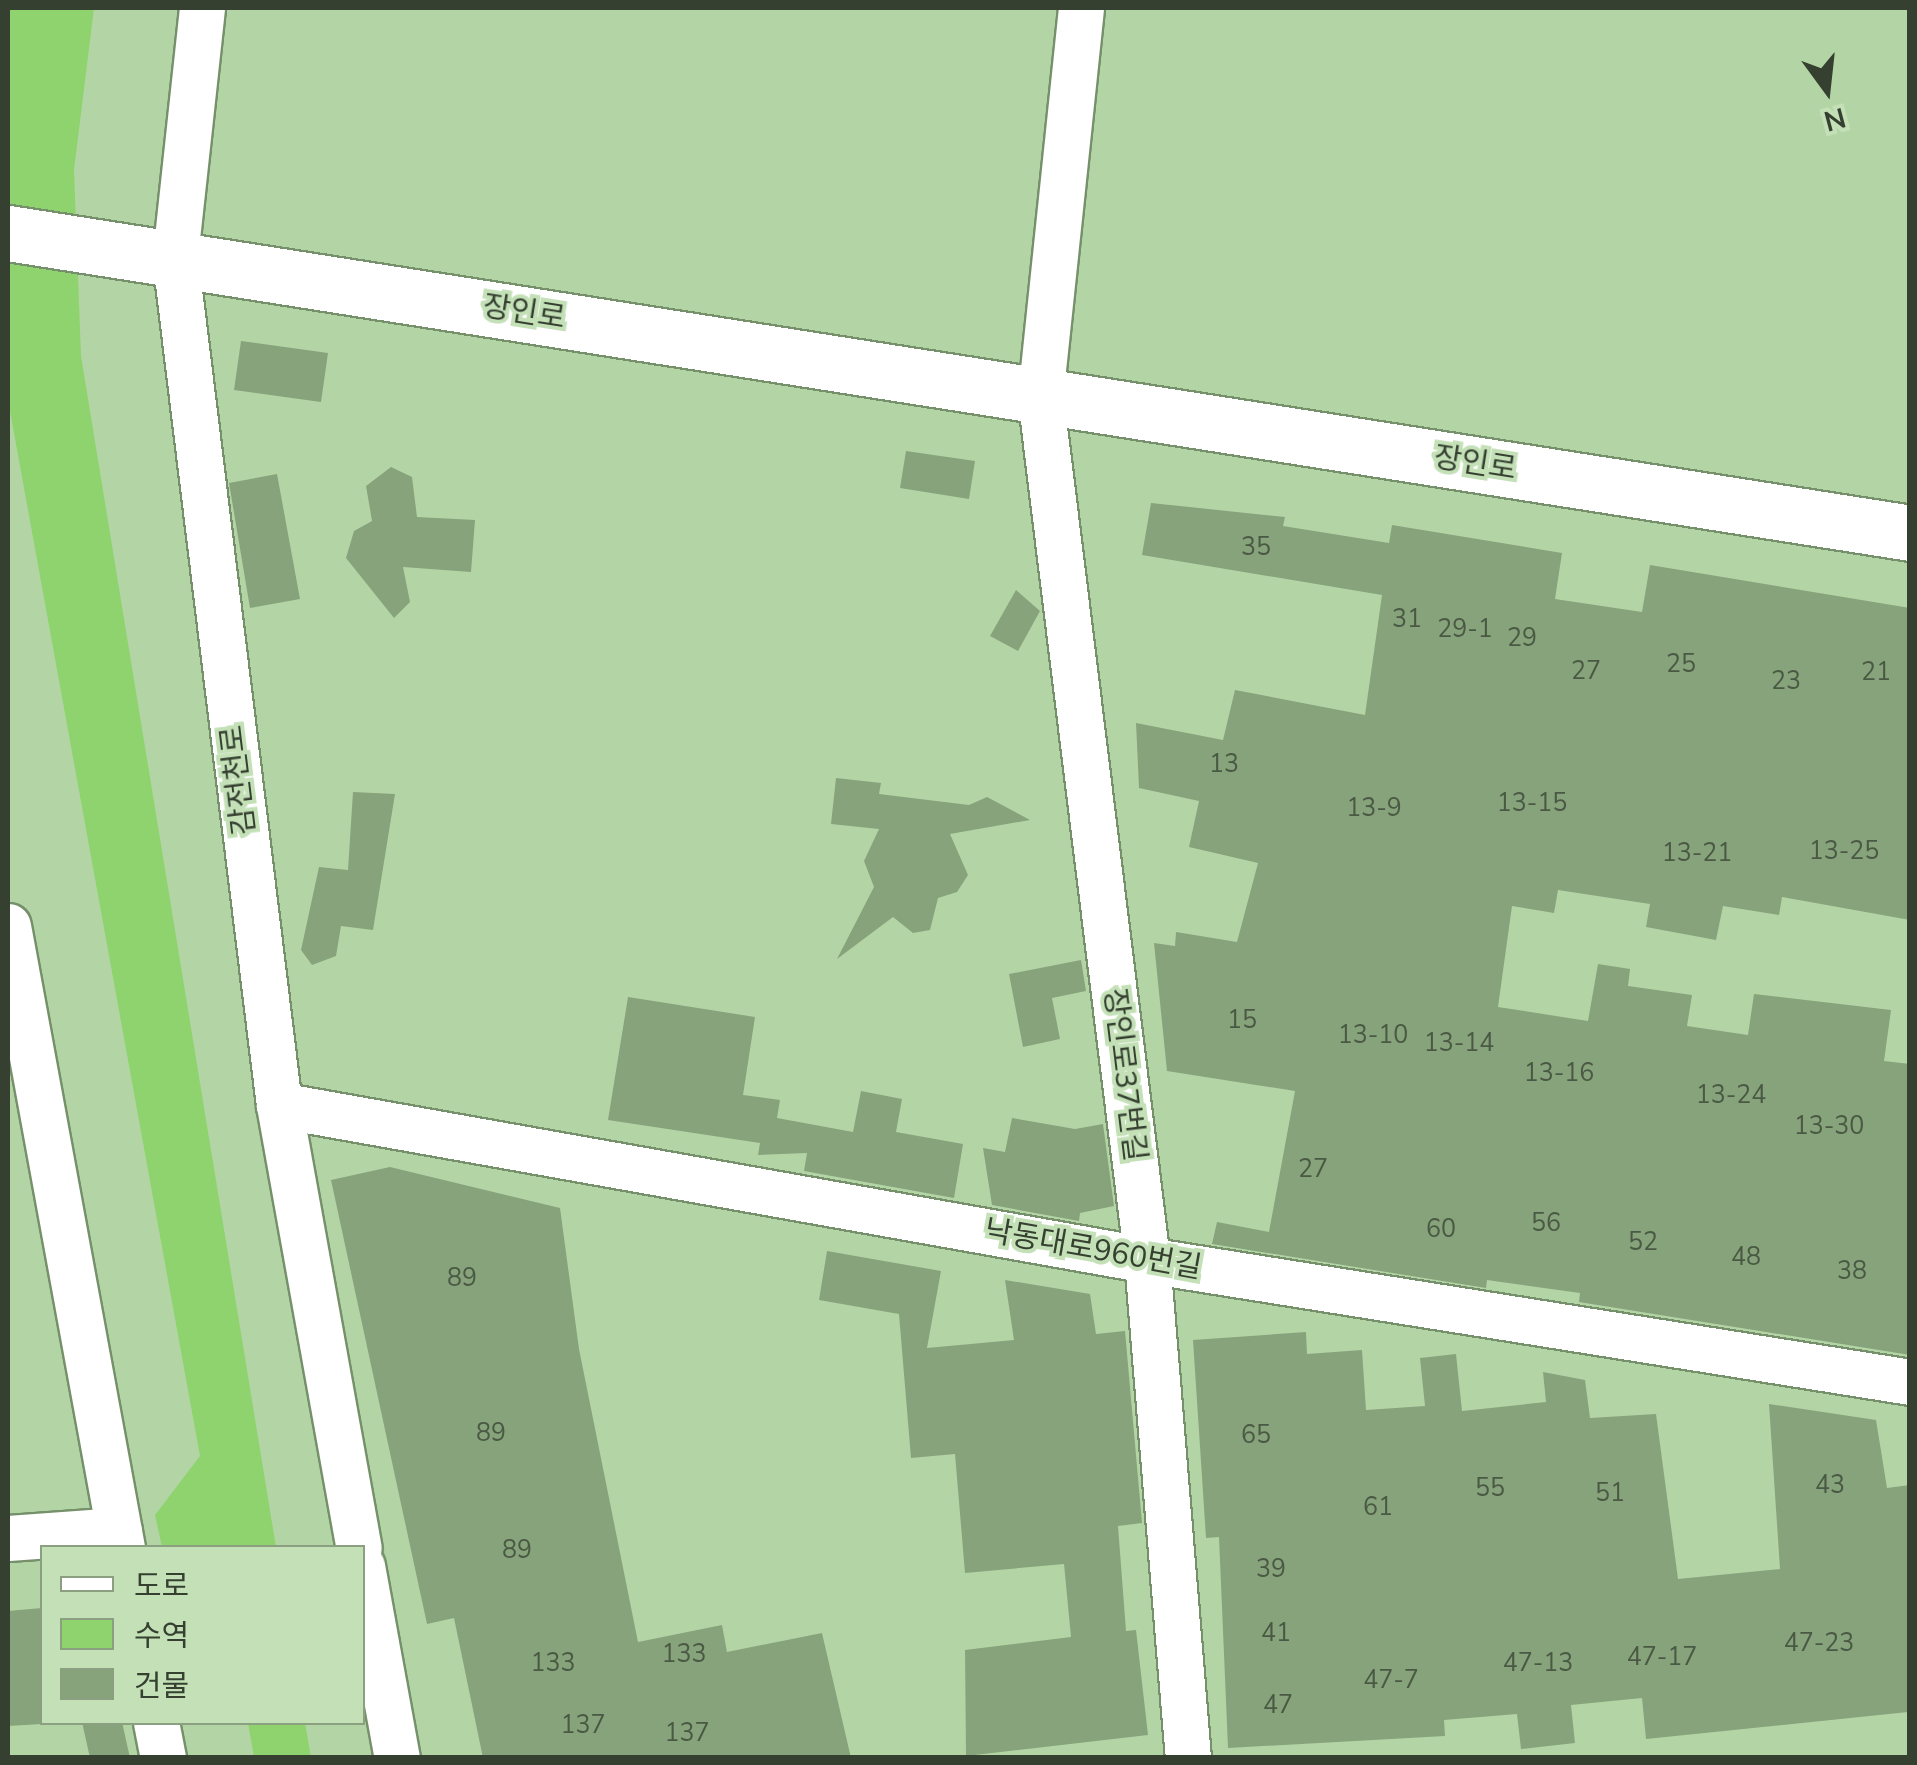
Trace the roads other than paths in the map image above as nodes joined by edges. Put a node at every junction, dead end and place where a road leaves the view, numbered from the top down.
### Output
1 (202, 8) edge
2 (1081, 8) edge
3 (8, 233) edge
4 (158, 256) junction
5 (1040, 395) junction
6 (1910, 532) edge
7 (8, 926) edge
8 (18, 1062) edge
9 (279, 1105) junction
10 (1147, 1260) junction
11 (1910, 1382) edge
12 (8, 1538) edge
13 (120, 1538) edge
14 (358, 1545) edge
15 (365, 1582) edge
16 (157, 1725) edge
17 (163, 1758) edge
18 (397, 1758) edge
19 (1188, 1758) edge

1 - 4 street, 감전천로
2 - 5 street
3 - 4 main road, 장인로
4 - 5 main road, 장인로
4 - 9 street, 감전천로
5 - 6 main road, 장인로
5 - 10 street, 장인로37번길
7 - 8 street
8 - 13 street
9 - 10 street, 낙동대로960번길
9 - 14 street, 감전천로
10 - 11 street, 낙동대로960번길
10 - 19 street, 장인로37번길
12 - 13 street
15 - 18 street
16 - 17 street

